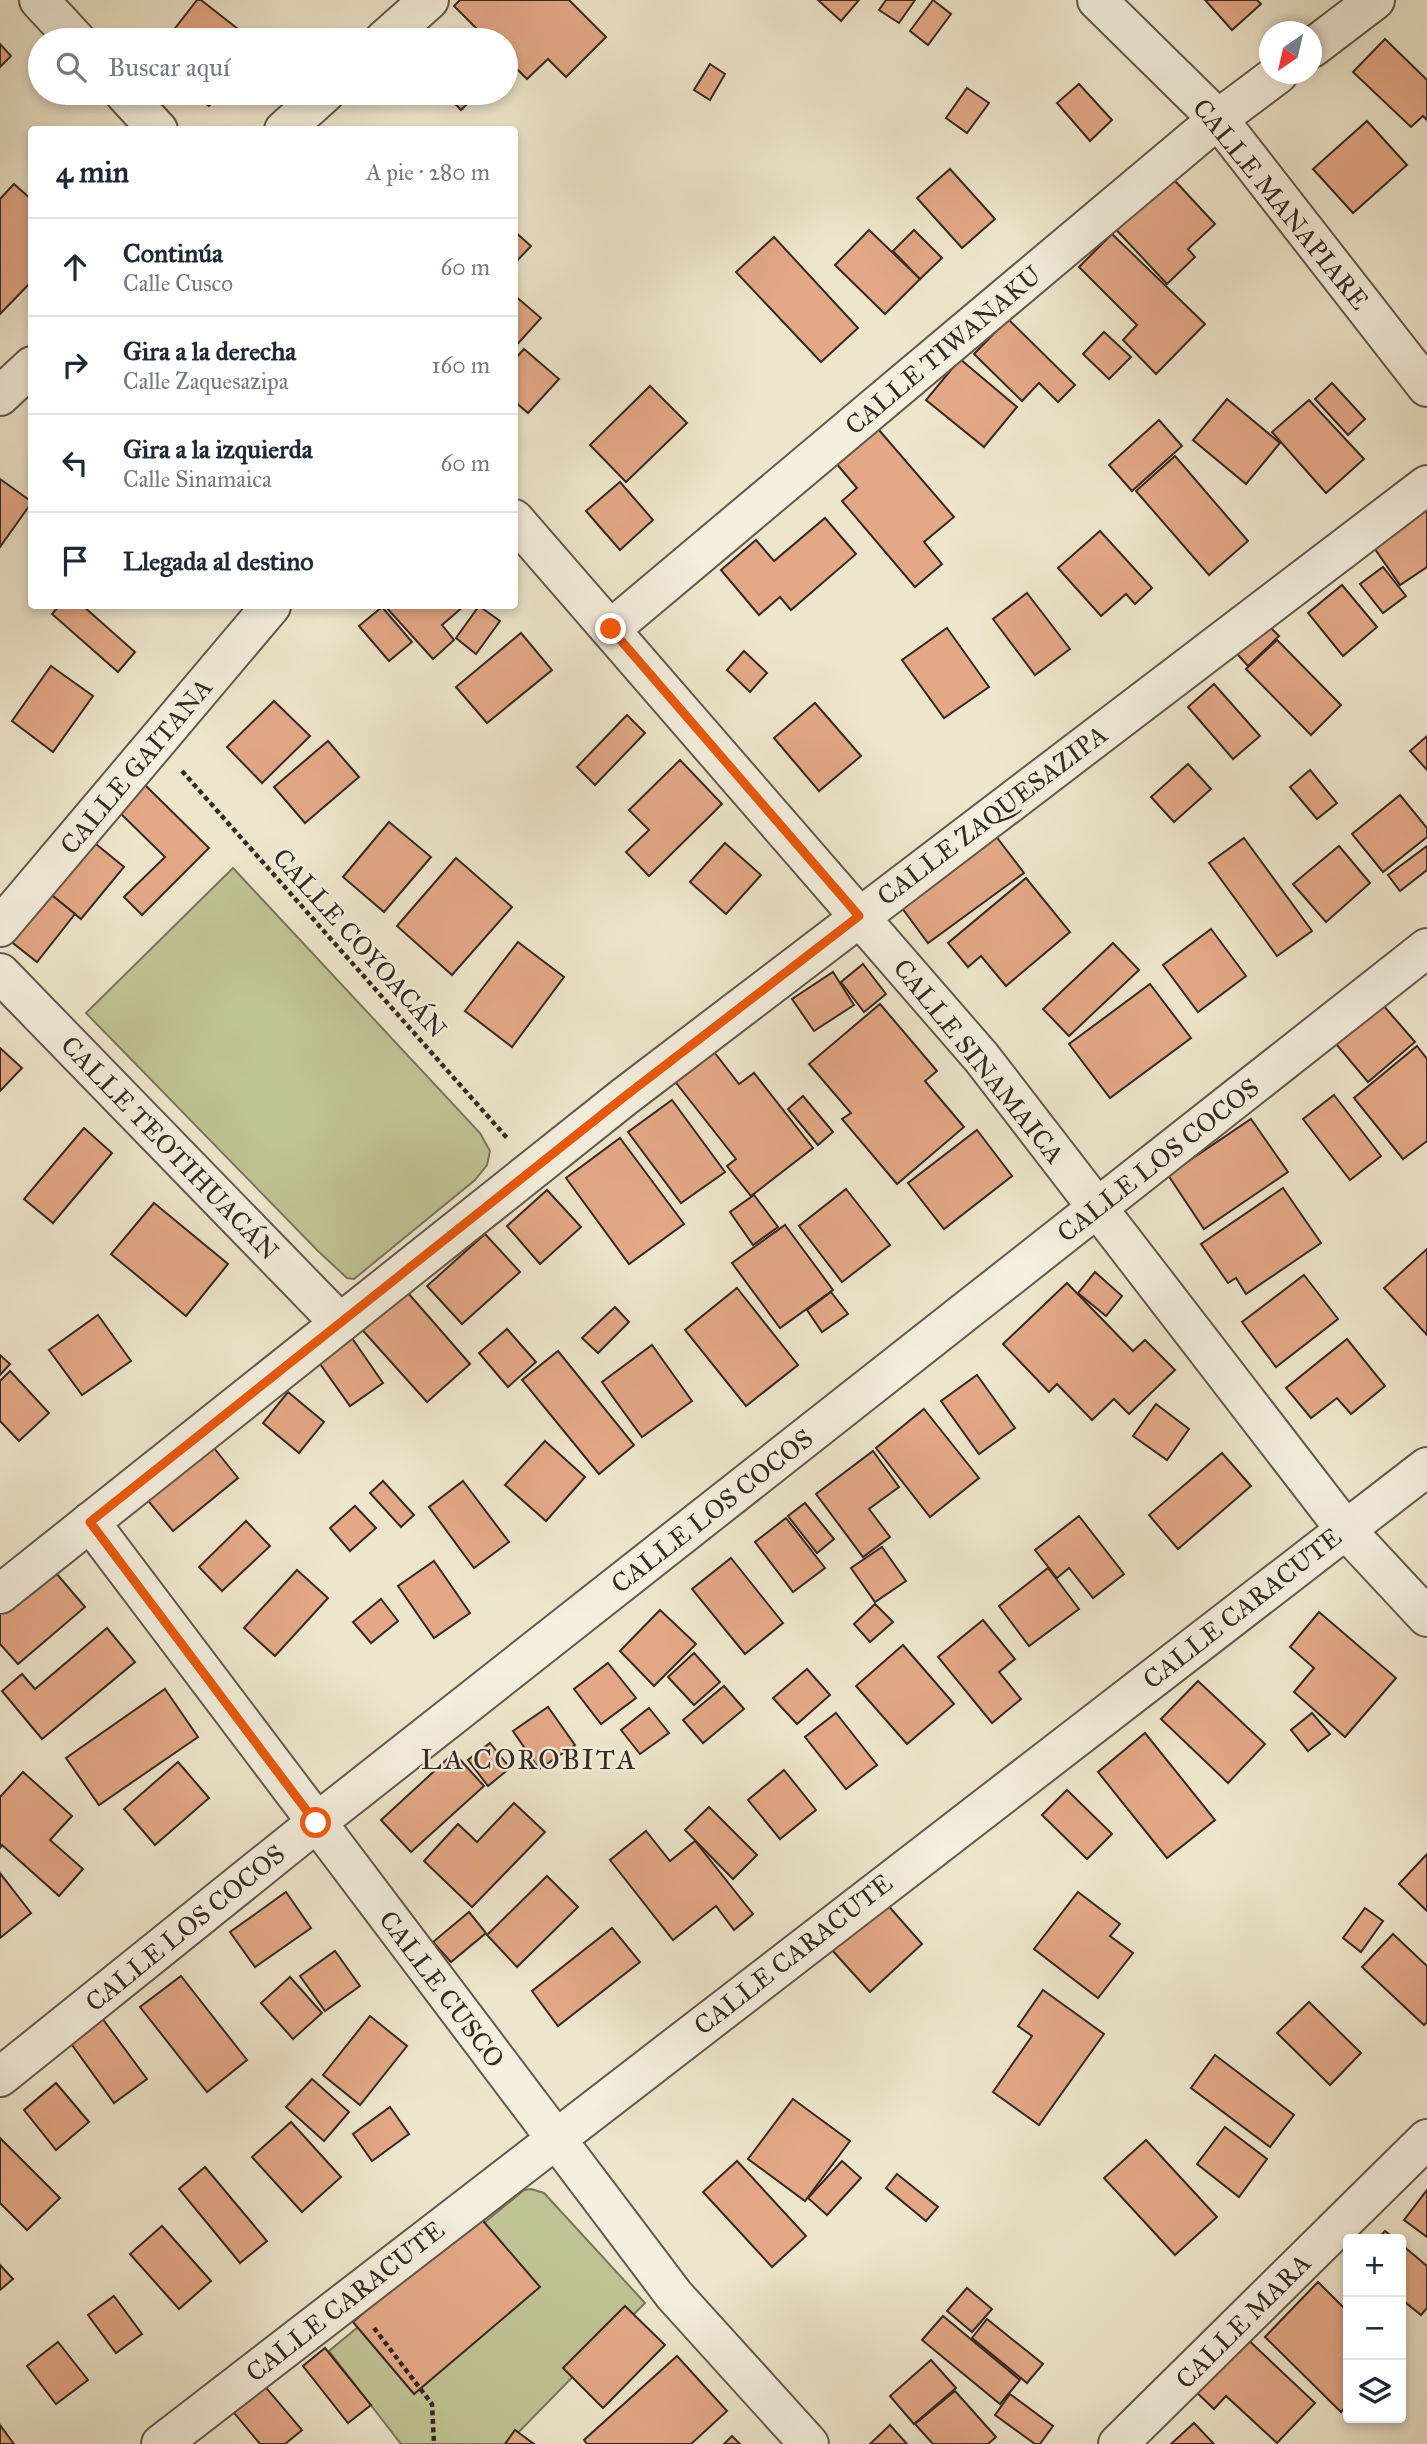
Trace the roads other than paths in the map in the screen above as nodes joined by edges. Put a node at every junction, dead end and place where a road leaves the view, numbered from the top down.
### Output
1 (40, 0) edge
2 (429, 0) edge
3 (1097, 0) edge
4 (1375, 0) edge
5 (65, 28) edge
6 (398, 28) edge
7 (1322, 40) edge
8 (1265, 84) edge
9 (135, 105) edge
10 (312, 105) edge
11 (1218, 119) junction
12 (154, 126) edge
13 (288, 126) edge
14 (28, 370) edge
15 (1427, 387) edge
16 (0, 396) edge
17 (1427, 485) edge
18 (518, 524) edge
19 (268, 609) edge
20 (611, 629) junction
21 (859, 916) junction
22 (0, 927) edge
23 (1427, 948) edge
24 (0, 973) edge
25 (1097, 1208) junction
26 (340, 1324) junction
27 (1427, 1466) edge
28 (90, 1522) junction
29 (1345, 1529) junction
30 (0, 1594) edge
31 (1427, 1617) edge
32 (316, 1823) junction
33 (0, 2077) edge
34 (555, 2138) junction
35 (1427, 2139) edge
36 (161, 2444) edge
37 (809, 2444) edge
38 (1118, 2444) edge

1 - 5 street
2 - 6 street
3 - 11 street, CALLE MANAPIARE
4 - 7 street
8 - 11 street, CALLE TIWANAKU
9 - 12 street
10 - 13 street
11 - 15 street, CALLE MANAPIARE
11 - 20 street, CALLE TIWANAKU
14 - 16 street
17 - 21 street, CALLE ZAQUESAZIPA
18 - 20 street, CALLE SINAMAICA
19 - 22 street, CALLE GAITANA
20 - 21 street, CALLE SINAMAICA
21 - 25 street, CALLE SINAMAICA
21 - 26 street, CALLE ZAQUESAZIPA
23 - 25 street, CALLE LOS COCOS
24 - 26 street, CALLE TEOTIHUACÁN
25 - 29 street, CALLE SINAMAICA
25 - 32 street, CALLE LOS COCOS
26 - 28 street, CALLE ZAQUESAZIPA
27 - 29 street, CALLE CARACUTE
28 - 30 street, CALLE ZAQUESAZIPA
28 - 32 street, CALLE CUSCO
29 - 31 street, CALLE SINAMAICA
29 - 34 street, CALLE CARACUTE
32 - 33 street, CALLE LOS COCOS
32 - 34 street, CALLE CUSCO
34 - 36 street, CALLE CARACUTE
34 - 37 street, CALLE CUSCO
35 - 38 street, CALLE MARA

